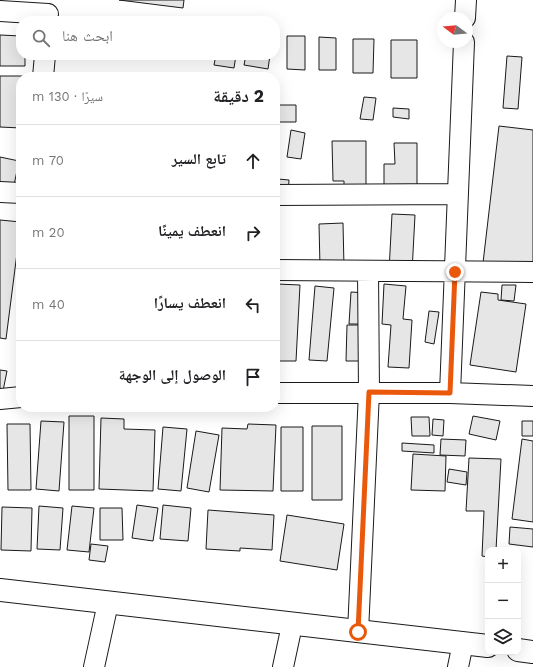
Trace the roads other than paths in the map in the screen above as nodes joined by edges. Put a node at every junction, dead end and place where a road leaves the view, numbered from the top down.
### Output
1 (466, 0) edge
2 (0, 11) edge
3 (48, 12) edge
4 (465, 12) edge
5 (464, 48) edge
6 (45, 60) edge
7 (43, 72) edge
8 (0, 192) edge
9 (16, 193) edge
10 (458, 194) junction
11 (280, 195) edge
12 (280, 270) edge
13 (368, 271) junction
14 (455, 272) junction
15 (533, 272) edge
16 (369, 392) junction
17 (280, 393) edge
18 (450, 393) junction
19 (533, 396) edge
20 (16, 397) edge
21 (0, 399) edge
22 (0, 590) edge
23 (108, 603) junction
24 (292, 625) junction
25 (358, 632) junction
26 (463, 643) junction
27 (485, 646) edge
28 (521, 650) edge
29 (533, 652) edge
30 (94, 667) edge
31 (283, 667) edge
32 (458, 667) edge

1 - 4 street
2 - 3 street
5 - 10 street
6 - 7 street
8 - 9 street
10 - 11 street
10 - 14 street
12 - 13 street
13 - 14 street
13 - 16 street
14 - 15 street
14 - 18 street
16 - 17 street
16 - 18 street
16 - 25 street
18 - 19 street
20 - 21 street
22 - 23 main road
23 - 24 main road
23 - 30 street
24 - 25 main road
24 - 31 street
25 - 26 main road
26 - 27 main road
26 - 32 street
28 - 29 main road

